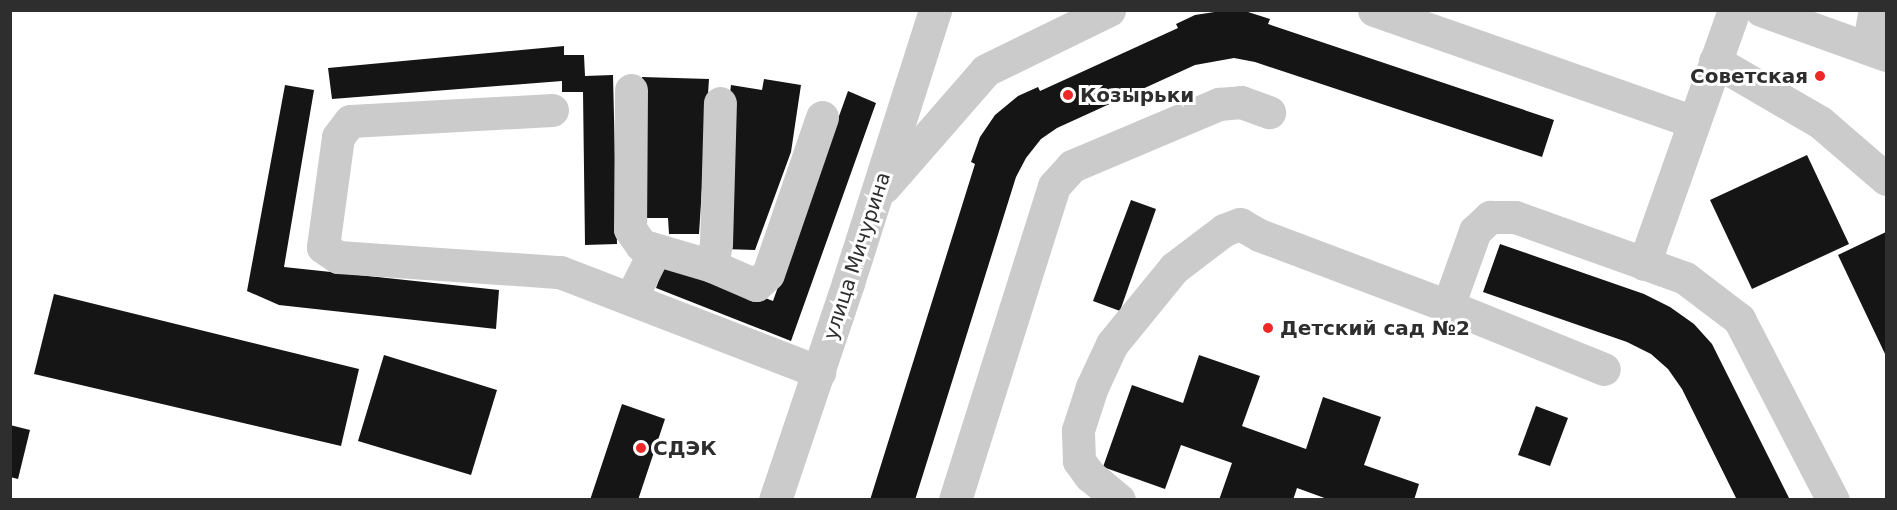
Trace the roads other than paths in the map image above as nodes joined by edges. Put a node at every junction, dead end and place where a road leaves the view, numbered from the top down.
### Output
1 (935, 10) edge
2 (1109, 10) edge
3 (1374, 10) edge
4 (1734, 10) edge
5 (1761, 10) edge
6 (1875, 10) edge
7 (1877, 51) edge
8 (1715, 61) junction
9 (631, 90) dead end
10 (720, 103) dead end
11 (552, 110) dead end
12 (1269, 112) dead end
13 (822, 117) dead end
14 (1694, 122) junction
15 (1887, 179) edge
16 (876, 197) junction
17 (655, 250) junction
18 (1644, 264) junction
19 (712, 266) junction
20 (631, 298) junction
21 (1448, 306) junction
22 (1604, 369) dead end
23 (819, 372) junction
24 (775, 500) edge
25 (955, 500) edge
26 (1119, 500) edge
27 (1833, 500) edge

1 - 16 street, улица Мичурина
2 - 16 street
3 - 14 street
4 - 8 street
5 - 7 street
6 - 7 street
8 - 14 street
8 - 15 street
9 - 17 street
10 - 19 street
11 - 20 street
12 - 25 street
13 - 19 street
14 - 18 street
16 - 23 street, улица Мичурина
17 - 19 street
17 - 20 street
18 - 21 street
18 - 27 street
20 - 23 street
21 - 22 street
21 - 26 street
23 - 24 street, улица Мичурина

